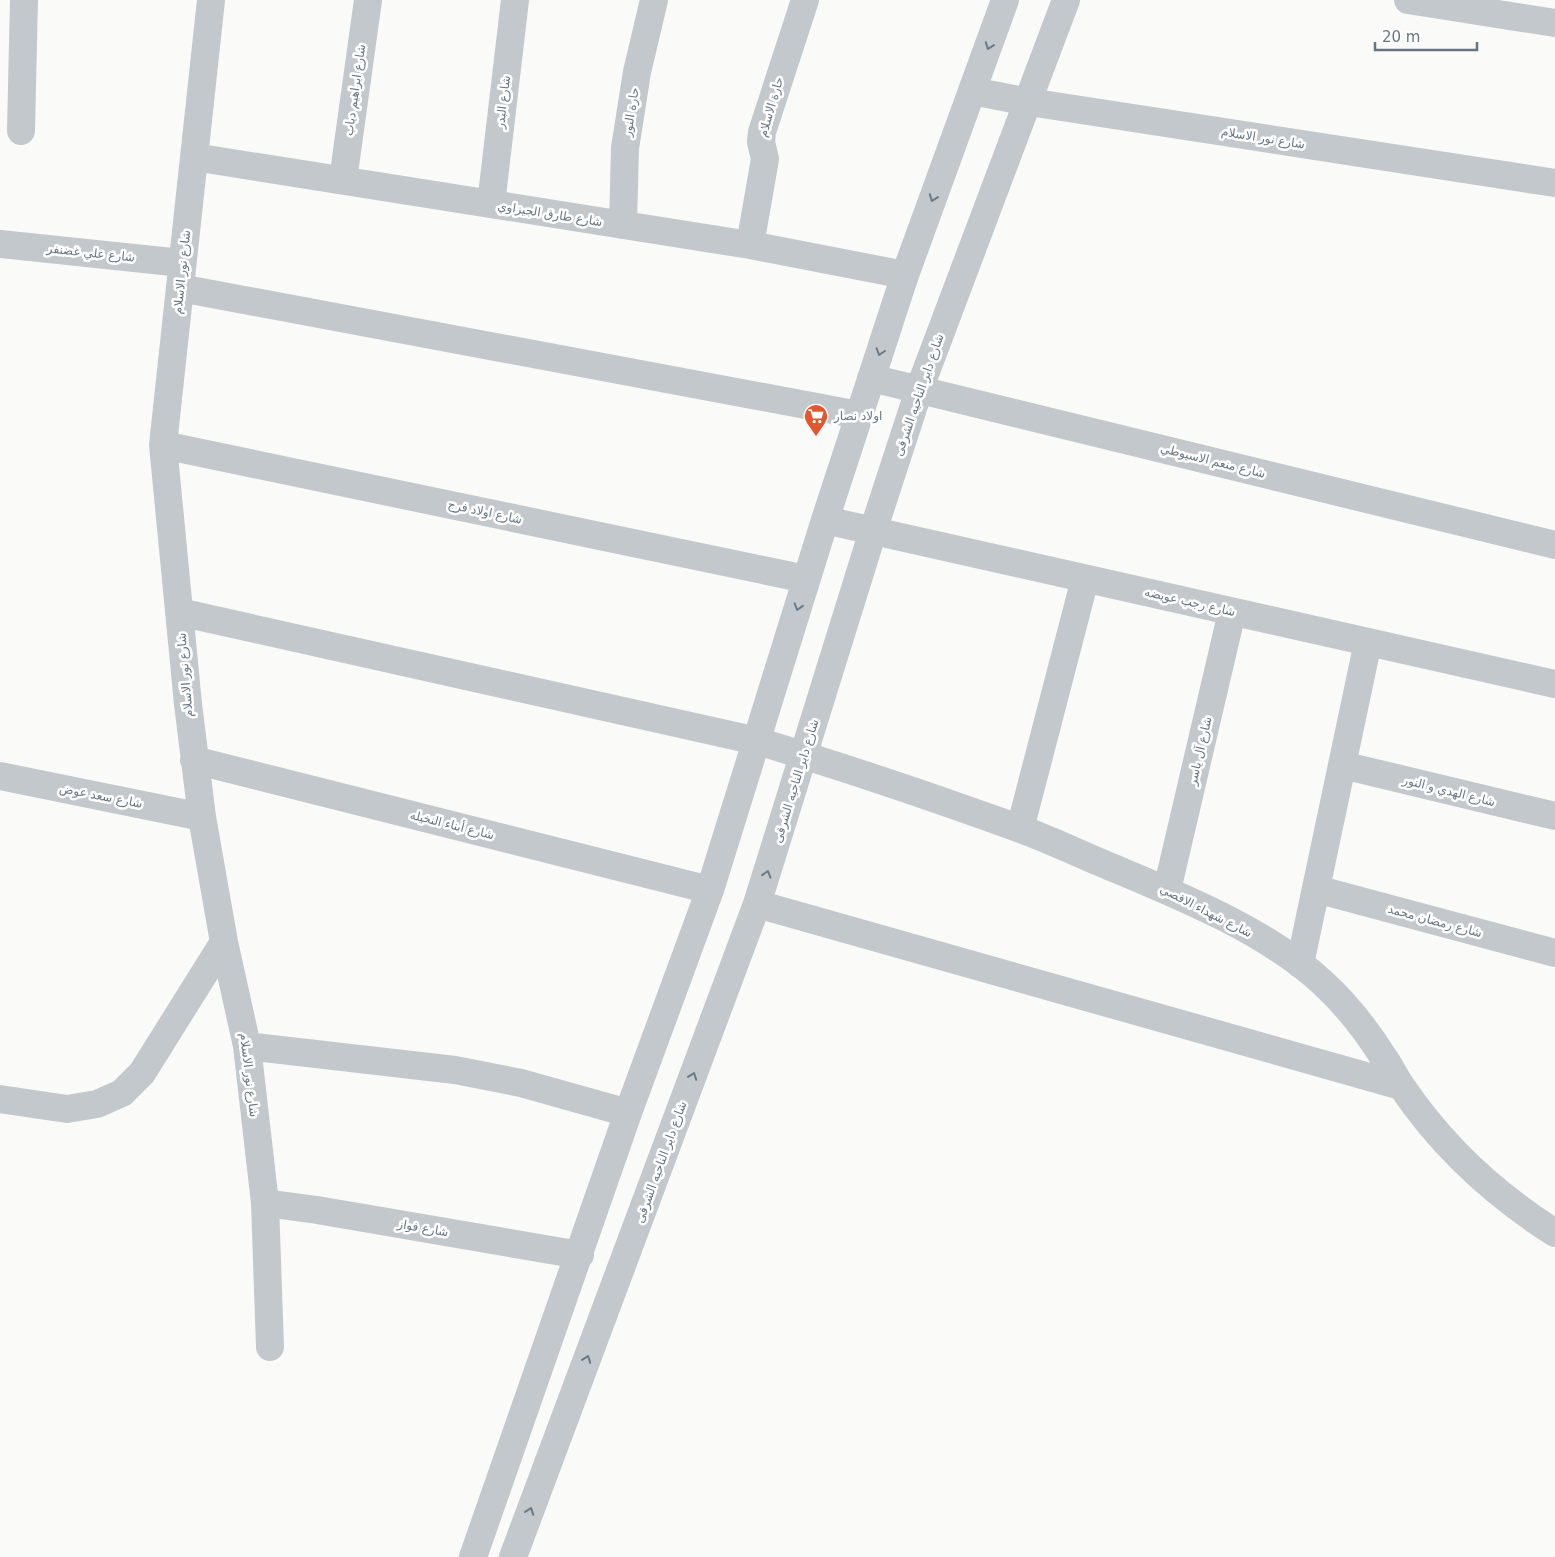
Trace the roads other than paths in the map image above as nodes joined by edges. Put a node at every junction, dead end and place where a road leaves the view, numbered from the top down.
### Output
1 (24, 0) edge
2 (211, 0) edge
3 (368, 0) edge
4 (515, 0) edge
5 (654, 0) edge
6 (805, 0) edge
7 (1005, 0) edge
8 (1066, 0) edge
9 (1408, 0) edge
10 (1555, 23) edge
11 (972, 91) junction
12 (1029, 102) junction
13 (21, 131) dead end
14 (194, 157) junction
15 (343, 180) junction
16 (1555, 183) edge
17 (491, 204) junction
18 (623, 225) junction
19 (0, 244) edge
20 (750, 245) junction
21 (181, 275) junction
22 (905, 275) junction
23 (871, 378) junction
24 (919, 390) junction
25 (859, 415) junction
26 (164, 445) junction
27 (825, 520) junction
28 (873, 531) junction
29 (1555, 545) edge
30 (806, 579) junction
31 (1085, 579) junction
32 (180, 612) junction
33 (1232, 612) junction
34 (1368, 642) junction
35 (1555, 684) edge
36 (756, 741) junction
37 (804, 755) junction
38 (194, 760) junction
39 (1342, 765) junction
40 (0, 776) edge
41 (1555, 816) edge
42 (202, 817) junction
43 (1020, 829) junction
44 (1316, 889) junction
45 (710, 890) junction
46 (1167, 890) junction
47 (758, 904) junction
48 (224, 942) junction
49 (1555, 953) edge
50 (1300, 964) junction
51 (247, 1046) junction
52 (1401, 1086) junction
53 (0, 1099) edge
54 (628, 1113) junction
55 (265, 1203) junction
56 (1555, 1233) edge
57 (580, 1255) junction
58 (270, 1347) dead end
59 (473, 1557) edge
60 (513, 1557) edge

1 - 13 street
2 - 14 street, شارع نور الاسلام
3 - 15 street, شارع ابراهيم دياب
4 - 17 street, شارع البدر
5 - 18 street, حارة النور
6 - 20 street, حارة الاسلام
7 -> 11 street
8 - 12 street, شارع داير الناحيه الشرقى
9 - 10 street
11 - 12 street, شارع نور الاسلام
11 -> 22 street
12 - 16 street, شارع نور الاسلام
12 - 24 street, شارع داير الناحيه الشرقى
14 - 15 street, شارع طارق الجيزاوي
14 - 21 street, شارع نور الاسلام
15 - 17 street, شارع طارق الجيزاوي
17 - 18 street, شارع طارق الجيزاوي
18 - 20 street, شارع طارق الجيزاوي
19 - 21 street, شارع علي غضنفر
20 - 22 street, شارع طارق الجيزاوي
21 - 25 street, شارع علي غضنفر
21 - 26 street, شارع نور الاسلام
22 -> 23 street
23 - 24 street, شارع منعم الاسيوطي
23 - 25 street
24 - 28 street, شارع داير الناحيه الشرقى
24 - 29 street, شارع منعم الاسيوطي
25 - 27 street
26 - 30 street, شارع اولاد فرج
26 - 32 street, شارع نور الاسلام
27 - 28 street, شارع رجب عويضه
27 - 30 street
28 - 31 street, شارع رجب عويضه
28 - 37 street, شارع داير الناحيه الشرقى
30 -> 36 street
31 - 33 street, شارع رجب عويضه
31 - 43 street
32 - 36 street, شارع شهداء الاقصي
32 - 38 street, شارع نور الاسلام
33 - 34 street, شارع رجب عويضه
33 - 46 street, شارع آل ياسر
34 - 35 street, شارع رجب عويضه
34 - 39 street
36 - 37 street, شارع شهداء الاقصي
36 - 45 street
37 - 43 street, شارع شهداء الاقصي
47 -> 37 street, شارع داير الناحيه الشرقى
38 - 42 street, شارع نور الاسلام
38 - 45 street, شارع أبناء النخيله
39 - 41 street, شارع الهدي و النور
39 - 44 street
40 - 42 street, شارع سعد عوض
42 - 48 street, شارع نور الاسلام
43 - 46 street, شارع شهداء الاقصي
44 - 49 street, شارع رمضان محمد
44 - 50 street
45 - 54 street
46 - 50 street, شارع شهداء الاقصي
47 - 52 street
60 -> 47 street, شارع داير الناحيه الشرقى
48 - 51 street, شارع نور الاسلام
48 - 53 street
50 - 52 street, شارع شهداء الاقصي
51 - 54 street
51 - 55 street, شارع نور الاسلام
52 - 56 street, شارع شهداء الاقصي
54 - 57 street
55 - 57 street, شارع فواز
55 - 58 street, شارع نور الاسلام
57 - 59 street

